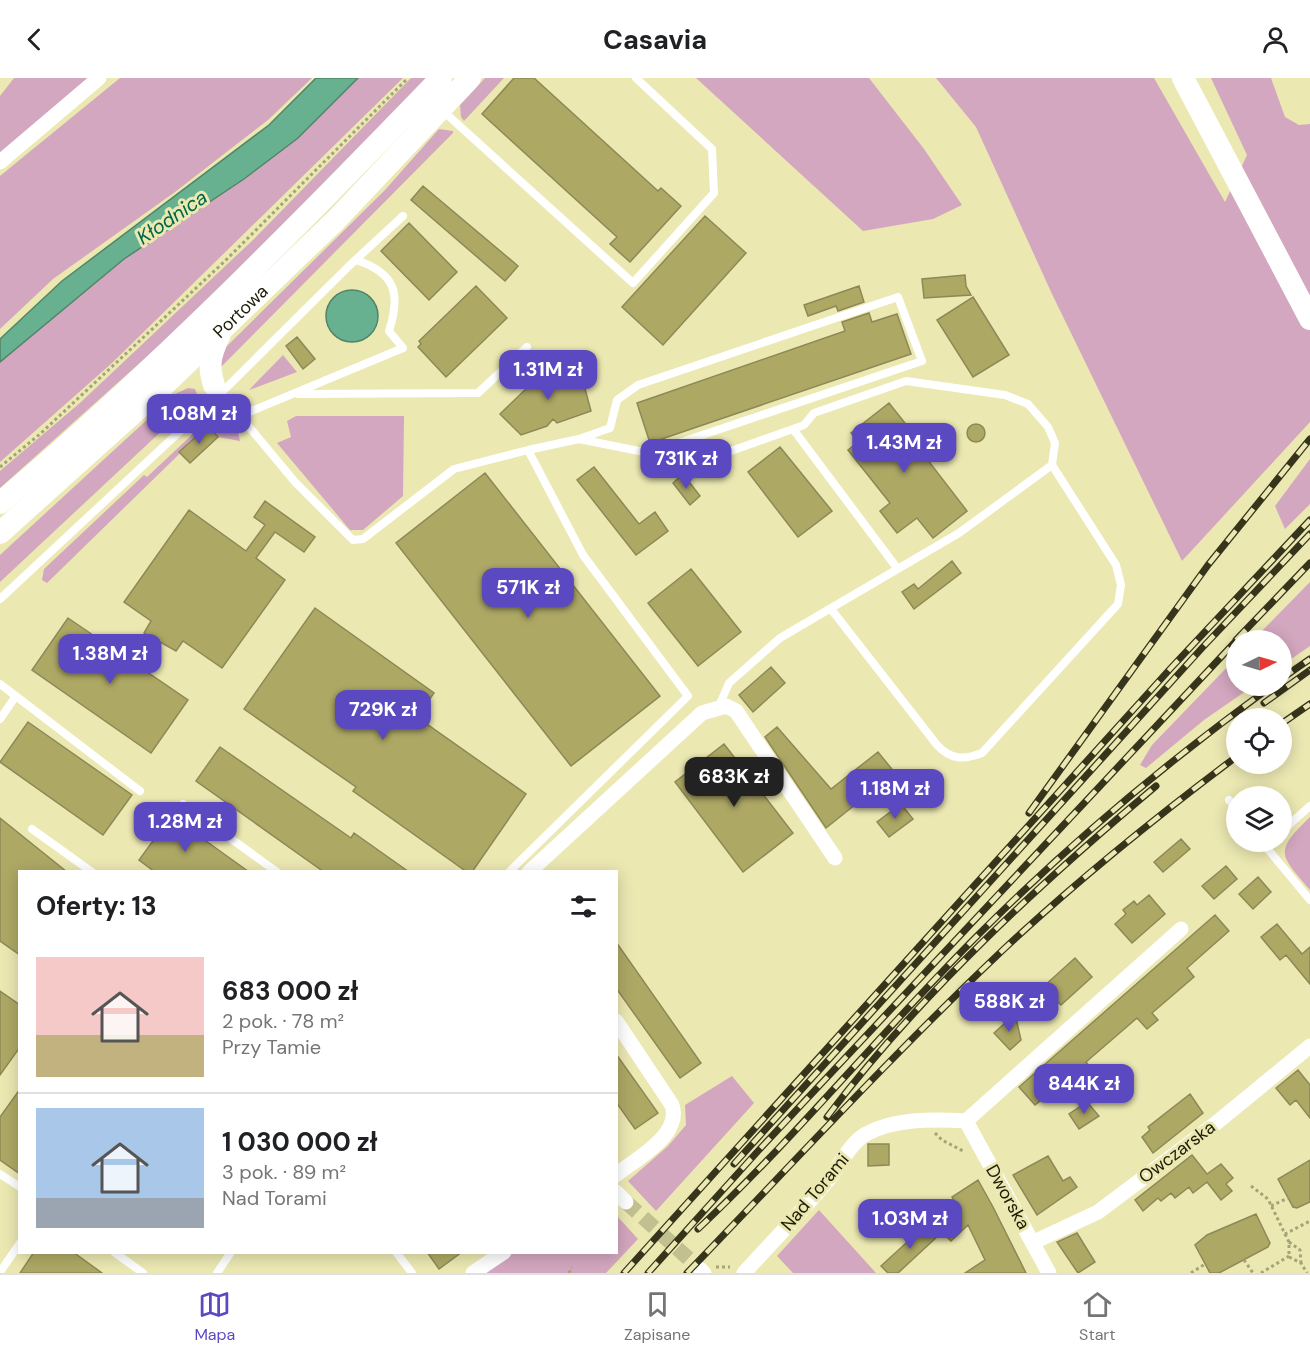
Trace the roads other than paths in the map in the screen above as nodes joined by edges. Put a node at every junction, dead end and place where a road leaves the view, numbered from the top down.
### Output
1 (99, 78) edge
2 (441, 78) edge
3 (470, 78) edge
4 (636, 78) edge
5 (1166, 78) edge
6 (1183, 78) edge
7 (1200, 78) edge
8 (441, 109) junction
9 (0, 162) edge
10 (1233, 173) junction
11 (403, 216) dead end
12 (356, 260) junction
13 (1306, 311) edge
14 (223, 327) junction
15 (527, 347) dead end
16 (160, 389) junction
17 (218, 389) junction
18 (294, 394) junction
19 (242, 415) junction
20 (793, 429) junction
21 (579, 439) junction
22 (528, 450) junction
23 (692, 465) dead end
24 (1052, 465) junction
25 (0, 503) edge
26 (0, 533) edge
27 (897, 568) junction
28 (0, 600) edge
29 (831, 609) junction
30 (0, 684) edge
31 (16, 696) junction
32 (719, 706) junction
33 (0, 719) edge
34 (140, 791) dead end
35 (183, 804) dead end
36 (1310, 806) edge
37 (1292, 822) edge
38 (32, 830) dead end
39 (1273, 852) edge
40 (835, 858) dead end
41 (90, 870) edge
42 (274, 870) edge
43 (510, 870) edge
44 (530, 870) edge
45 (1310, 900) edge
46 (1181, 928) dead end
47 (618, 1024) edge
48 (1310, 1046) edge
49 (966, 1121) junction
50 (0, 1173) edge
51 (618, 1173) edge
52 (18, 1186) edge
53 (1034, 1242) junction
54 (18, 1246) edge
55 (117, 1254) edge
56 (230, 1254) edge
57 (398, 1254) edge
58 (501, 1254) edge
59 (739, 1269) edge
60 (0, 1272) edge
61 (143, 1273) edge
62 (217, 1273) edge
63 (412, 1273) edge
64 (473, 1273) edge
65 (1049, 1273) edge

1 - 9 street
2 - 25 main road, Portowa
3 - 8 main road, Portowa
4 - 8 lane
5 - 10 main road
6 - 10 main road
7 - 10 main road
8 - 14 main road, Portowa
10 - 13 main road
11 - 12 lane
12 - 17 lane
12 - 18 lane
14 - 16 main road, Portowa
14 - 17 main road
15 - 18 lane
16 - 17 main road
16 - 26 main road, Portowa
17 - 19 lane
17 - 28 lane
18 - 19 lane
19 - 22 lane
20 - 23 lane
20 - 24 lane
20 - 27 lane
21 - 21 lane
21 - 22 lane
22 - 43 lane
24 - 27 lane
24 - 29 lane
27 - 29 lane
29 - 32 lane
30 - 31 lane
31 - 33 lane
31 - 34 lane
32 - 40 street
32 - 44 street
35 - 42 lane
36 - 37 lane
38 - 41 lane
39 - 45 lane
46 - 49 street
47 - 51 street
48 - 53 street, Owczarska
49 - 53 street, Dworska
49 - 59 street, Nad Torami
50 - 52 lane
53 - 65 street, Dworska
54 - 60 lane
55 - 61 lane
56 - 62 lane
57 - 63 lane
58 - 64 street

